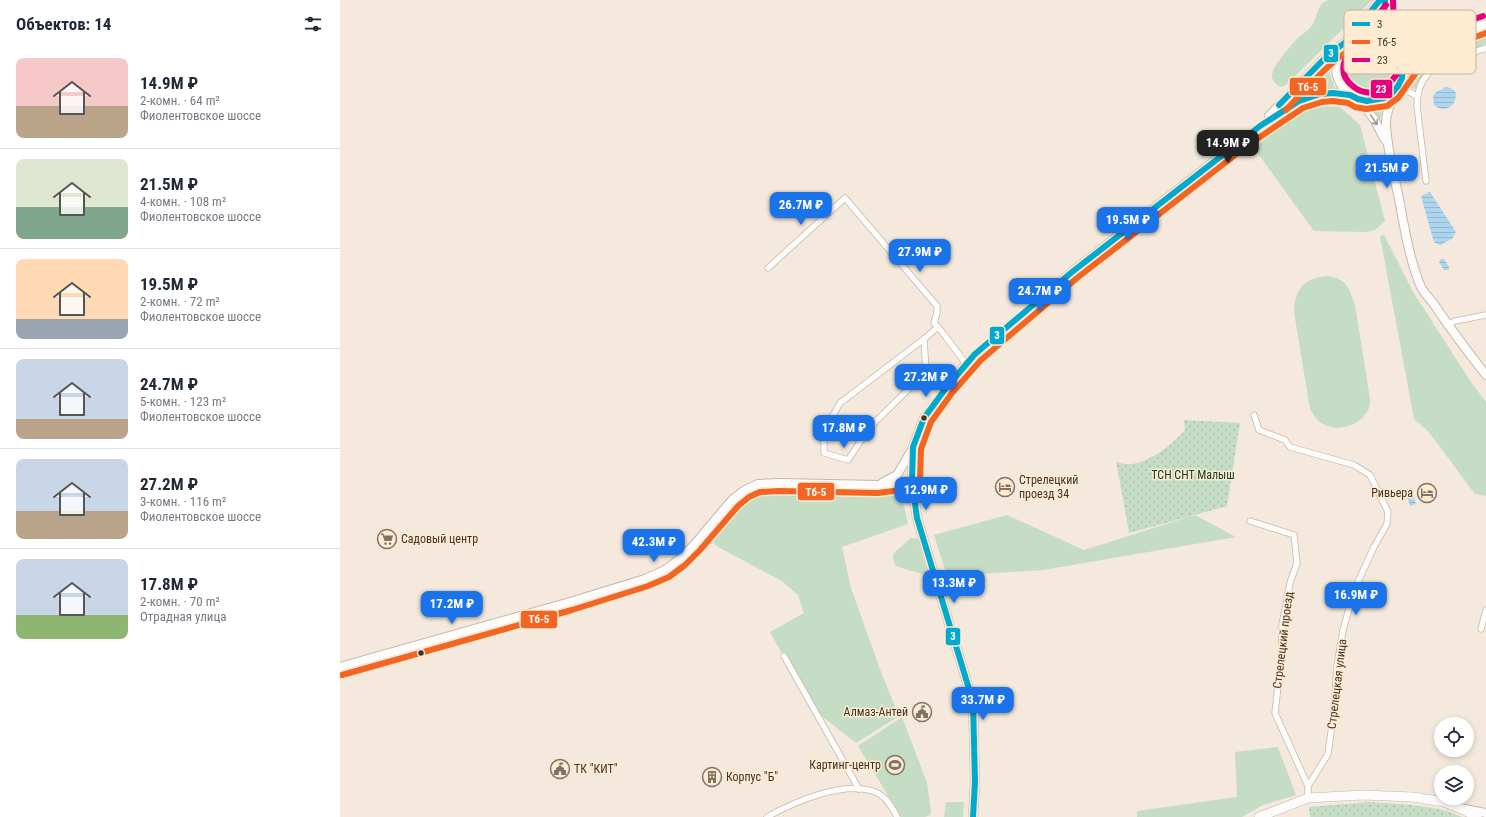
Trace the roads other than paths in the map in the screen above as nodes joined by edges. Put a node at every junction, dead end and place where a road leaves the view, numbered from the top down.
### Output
1 (1380, 0) edge
2 (1385, 0) edge
3 (1372, 10) edge
4 (1385, 10) edge
5 (1486, 24) edge
6 (1476, 28) edge
7 (1344, 44) edge
8 (1344, 44) edge
9 (1486, 48) edge
10 (1476, 52) edge
11 (1402, 74) edge
12 (1405, 74) edge
13 (1429, 74) edge
14 (1400, 82) junction
15 (1350, 95) junction
16 (1417, 96) junction
17 (1358, 99) junction
18 (1258, 128) junction
19 (1387, 144) junction
20 (1426, 181) dead end
21 (768, 268) dead end
22 (1486, 315) edge
23 (1447, 325) junction
24 (938, 327) junction
25 (924, 339) junction
26 (966, 364) junction
27 (1486, 375) edge
28 (1254, 415) dead end
29 (913, 447) junction
30 (912, 481) junction
31 (878, 485) junction
32 (914, 502) junction
33 (1250, 521) dead end
34 (1486, 610) edge
35 (1481, 629) dead end
36 (784, 656) dead end
37 (340, 667) edge
38 (1308, 786) junction
39 (859, 790) junction
40 (1308, 798) junction
41 (1319, 799) junction
42 (1462, 809) junction
43 (1486, 813) edge
44 (766, 817) edge
45 (897, 817) edge
46 (973, 817) edge
47 (1259, 817) edge
48 (1469, 817) edge
49 (1477, 817) edge

1 - 3 main road
2 - 4 main road
5 - 6 main road
7 - 15 main road
8 - 18 main road
9 - 10 street
11 - 14 main road
12 - 14 main road
13 - 16 street
14 - 16 street
14 - 17 main road
14 - 19 main road
15 - 17 main road
15 - 18 main road
16 - 20 street
17 -> 19 main road
18 - 26 main road
19 - 23 main road
21 - 24 street
22 - 23 street
23 - 27 main road
24 - 25 street
24 - 26 street
25 - 25 street
26 - 29 main road
28 - 38 street, Стрелецкая улица
29 - 30 main road
29 - 31 main road
30 - 31 main road
30 - 32 main road
31 - 32 main road
31 - 37 main road
32 - 46 main road
33 - 38 street, Стрелецкий проезд
34 - 35 street
36 - 39 street
38 - 40 street
39 - 44 street
39 - 45 street
40 - 41 main road
40 - 47 main road
41 - 42 main road
41 - 47 main road
41 - 48 main road
42 - 43 main road
42 - 49 main road

